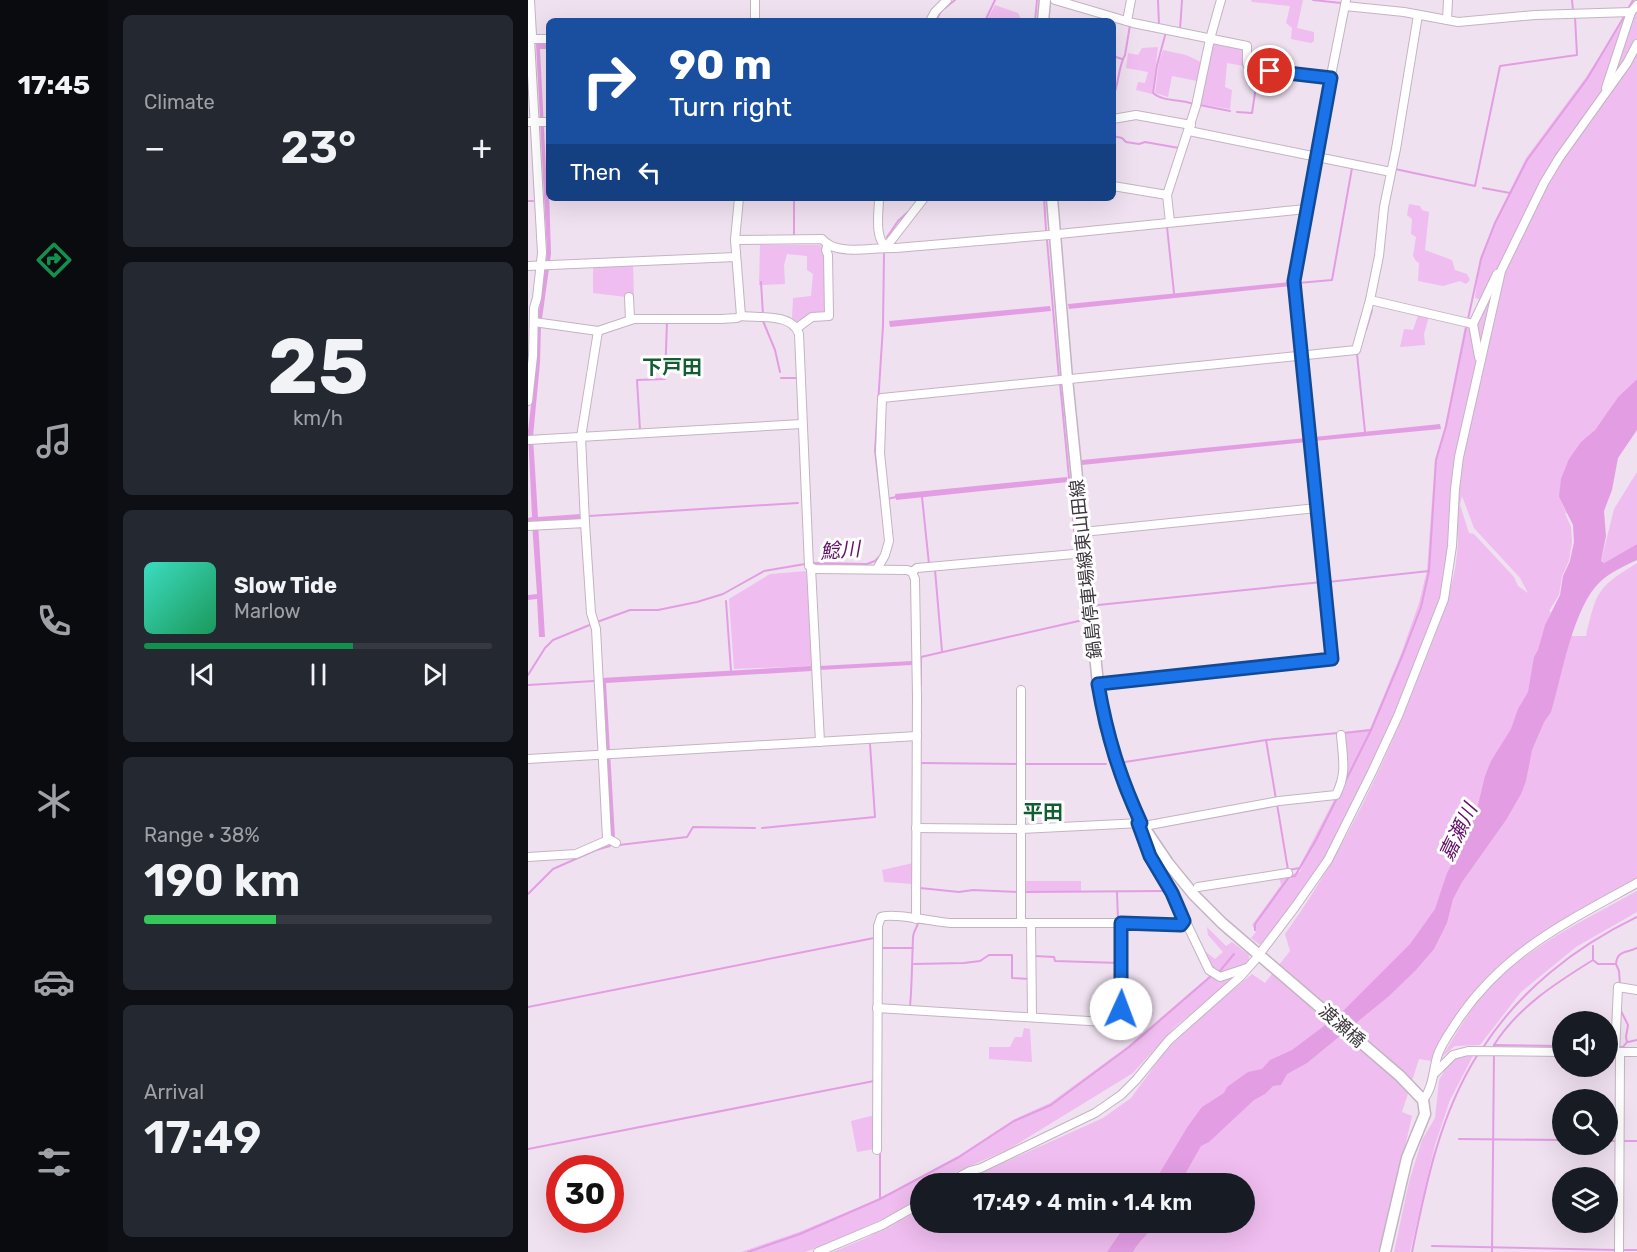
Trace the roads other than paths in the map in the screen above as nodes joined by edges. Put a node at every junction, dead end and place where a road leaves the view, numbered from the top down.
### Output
1 (530, 0) edge
2 (755, 0) edge
3 (947, 0) edge
4 (1045, 0) edge
5 (1055, 0) edge
6 (1131, 0) edge
7 (1221, 0) edge
8 (1448, 0) edge
9 (1344, 2) edge
10 (1634, 8) edge
11 (1418, 15) junction
12 (755, 18) edge
13 (932, 18) edge
14 (1044, 18) edge
15 (1447, 20) junction
16 (1127, 21) junction
17 (529, 39) edge
18 (546, 39) edge
19 (1210, 39) junction
20 (1637, 44) edge
21 (1331, 78) junction
22 (1605, 94) junction
23 (1116, 118) edge
24 (539, 122) edge
25 (1190, 128) junction
26 (1315, 156) junction
27 (1391, 172) junction
28 (1116, 186) edge
29 (1167, 195) junction
30 (739, 201) edge
31 (879, 201) edge
32 (922, 201) edge
33 (1052, 201) edge
34 (1306, 209) junction
35 (1170, 222) junction
36 (1054, 235) junction
37 (735, 240) junction
38 (828, 244) junction
39 (886, 247) junction
40 (736, 257) junction
41 (541, 265) junction
42 (528, 266) edge
43 (1501, 272) junction
44 (629, 297) dead end
45 (1370, 300) junction
46 (741, 316) junction
47 (630, 320) junction
48 (534, 322) junction
49 (1473, 324) junction
50 (797, 328) junction
51 (598, 331) junction
52 (1302, 356) junction
53 (1480, 360) junction
54 (1062, 380) junction
55 (528, 401) edge
56 (802, 424) junction
57 (581, 437) junction
58 (532, 440) edge
59 (1317, 508) junction
60 (585, 523) junction
61 (529, 526) edge
62 (1083, 532) junction
63 (1079, 554) junction
64 (810, 564) junction
65 (877, 569) junction
66 (912, 573) junction
67 (1098, 684) junction
68 (1021, 690) dead end
69 (1341, 735) dead end
70 (917, 736) junction
71 (820, 742) junction
72 (602, 755) junction
73 (528, 759) edge
74 (1141, 824) junction
75 (916, 828) junction
76 (1021, 830) junction
77 (528, 858) edge
78 (1287, 873) dead end
79 (1637, 883) edge
80 (1198, 887) dead end
81 (918, 919) junction
82 (1184, 921) junction
83 (1021, 922) junction
84 (1032, 923) junction
85 (1121, 923) junction
86 (1261, 956) junction
87 (1248, 968) junction
88 (1637, 990) edge
89 (880, 1008) junction
90 (1032, 1017) junction
91 (1618, 1030) edge
92 (1618, 1051) edge
93 (1552, 1052) edge
94 (1637, 1052) edge
95 (1434, 1075) junction
96 (1618, 1077) edge
97 (1421, 1098) junction
98 (877, 1150) dead end
99 (966, 1173) edge
100 (910, 1209) edge
101 (1619, 1250) edge
102 (818, 1252) edge
103 (1385, 1252) edge

1 - 17 street
2 - 12 street
3 - 13 street
4 - 14 main road
5 - 16 street
6 - 16 street
7 - 19 street
8 - 15 street
9 - 11 street
9 - 21 street
10 - 15 street
10 - 22 street
11 - 15 street
11 - 27 street
16 - 19 street
17 - 18 street
17 - 24 street
19 - 21 street
19 - 25 street
20 - 22 street
21 - 26 street
22 - 43 street
23 - 25 street
24 - 41 street
25 - 26 street
25 - 29 street
26 - 27 street
26 - 34 street
27 - 45 street
28 - 29 street
29 - 35 street
30 - 37 street
31 - 39 street
32 - 39 street
33 - 36 main road, 鍋島停車場線東山田線
34 - 35 street
34 - 52 street
35 - 36 street
36 - 39 street
36 - 54 main road, 鍋島停車場線東山田線
37 - 38 street
37 - 40 street
38 - 39 street
38 - 50 street
40 - 41 street
40 - 46 street
41 - 42 street
41 - 48 street
43 - 49 street
43 - 53 street
44 - 47 street
45 - 49 street
45 - 52 street
46 - 47 street
46 - 50 street
47 - 51 street
48 - 51 street
48 - 55 street
49 - 53 street
50 - 56 street
51 - 57 street
52 - 54 street
52 - 59 street
53 - 86 street
54 - 62 main road, 鍋島停車場線東山田線
54 - 65 street
56 - 57 street
56 - 64 street
57 - 58 street
57 - 60 street
59 - 62 street
59 - 67 street
60 - 61 street
60 - 72 street
62 - 63 main road, 鍋島停車場線東山田線
63 - 66 street
63 - 67 main road, 鍋島停車場線東山田線
64 - 65 street
64 - 71 street
65 - 66 street
66 - 70 street
67 - 74 main road, 鍋島停車場線東山田線
68 - 76 street
69 - 74 street
70 - 71 street
70 - 75 street
71 - 72 street
72 - 73 street
72 - 77 street
74 - 76 street
74 - 82 street
74 - 86 main road, 鍋島停車場線東山田線
75 - 76 street
75 - 81 street
76 - 83 street
78 - 80 street
79 - 95 street
81 - 83 street
81 - 89 street
82 - 85 street
82 - 87 street
83 - 84 street
84 - 85 street
84 - 90 street
85 - 90 street
86 - 87 street
86 - 97 main road, 渡瀬橋
87 - 99 street
88 - 91 street
89 - 90 street
89 - 98 street
92 - 94 street
93 - 95 street
95 - 97 street
96 - 101 street
97 - 103 main road
100 - 102 street

